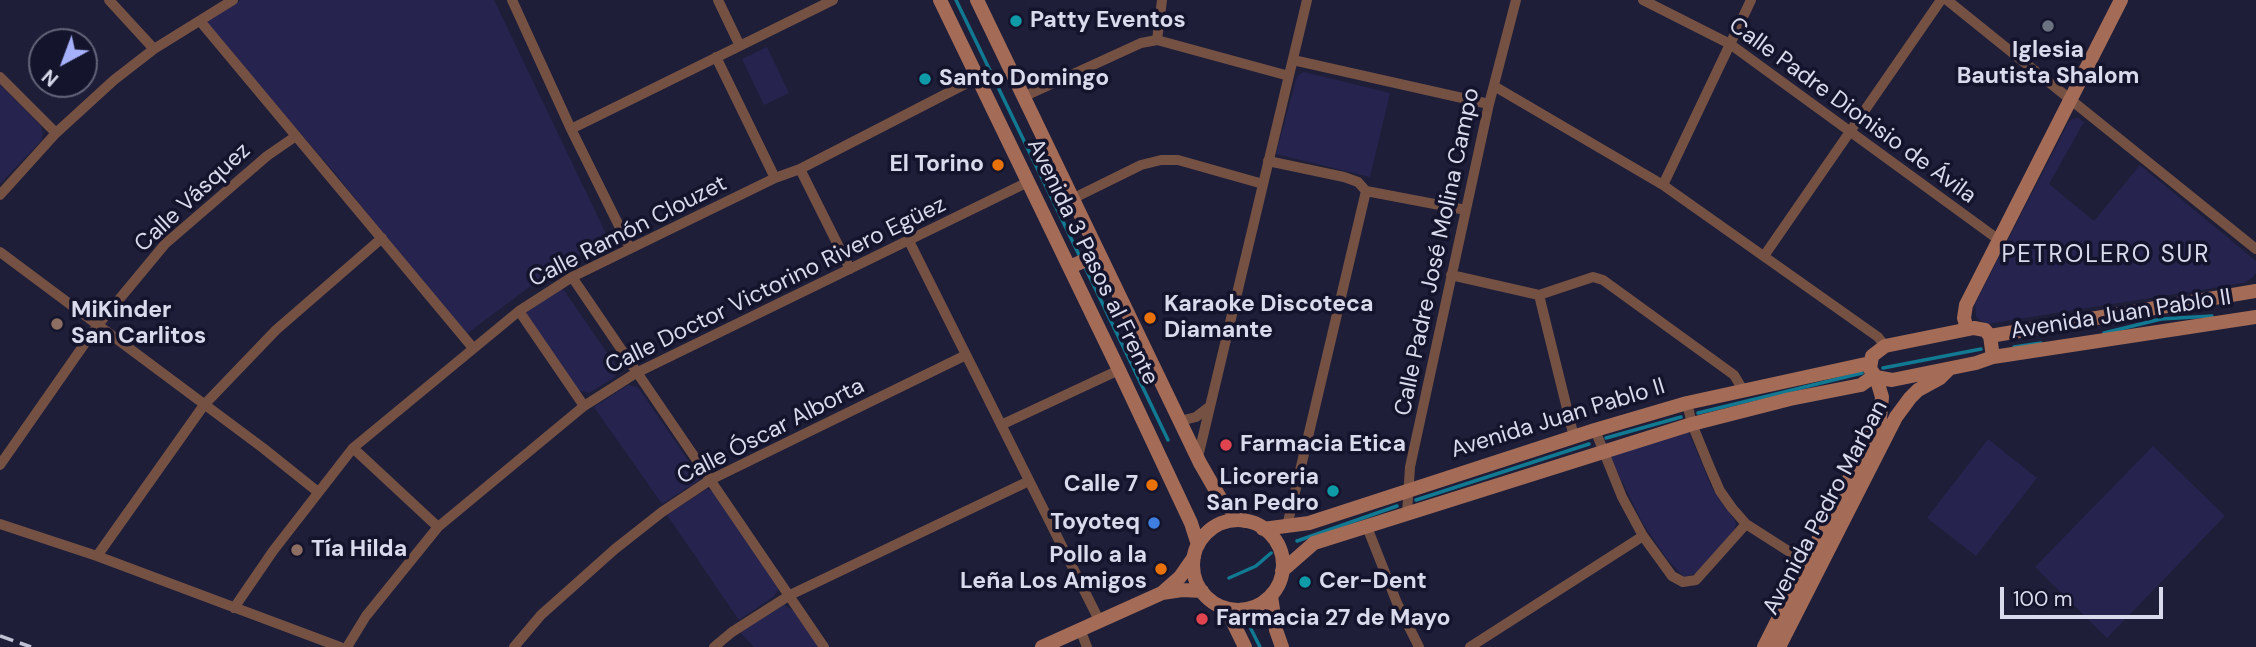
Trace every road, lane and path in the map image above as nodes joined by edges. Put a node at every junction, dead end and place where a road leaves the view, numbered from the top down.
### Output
1 (108, 0) edge
2 (233, 0) edge
3 (718, 0) edge
4 (833, 0) edge
5 (940, 0) edge
6 (976, 0) edge
7 (1162, 0) edge
8 (1307, 0) edge
9 (1516, 0) edge
10 (1643, 0) edge
11 (1751, 0) edge
12 (1941, 0) edge
13 (1947, 0) edge
14 (2121, 0) edge
15 (514, 1) edge
16 (200, 21) junction
17 (1157, 40) junction
18 (739, 44) junction
19 (1730, 44) junction
20 (154, 49) junction
21 (716, 57) junction
22 (1293, 60) junction
23 (0, 76) edge
24 (1289, 76) junction
25 (977, 78) junction
26 (1494, 86) junction
27 (1023, 97) junction
28 (2071, 99) junction
29 (1489, 104) junction
30 (571, 129) junction
31 (1851, 132) junction
32 (56, 133) junction
33 (296, 136) junction
34 (1268, 161) junction
35 (800, 169) junction
36 (775, 178) junction
37 (1028, 182) junction
38 (1263, 184) junction
39 (1663, 185) junction
40 (1366, 191) junction
41 (0, 195) edge
42 (1072, 199) junction
43 (1466, 210) junction
44 (382, 238) junction
45 (1999, 240) junction
46 (909, 241) junction
47 (630, 248) junction
48 (2256, 249) edge
49 (0, 252) edge
50 (1764, 256) junction
51 (1085, 260) junction
52 (850, 269) junction
53 (1451, 275) junction
54 (572, 277) junction
55 (2256, 291) edge
56 (1539, 295) junction
57 (519, 311) junction
58 (2256, 317) edge
59 (96, 326) junction
60 (1967, 329) junction
61 (1990, 337) junction
62 (1885, 346) junction
63 (473, 348) junction
64 (966, 355) junction
65 (1993, 357) junction
66 (1950, 368) junction
67 (1119, 370) junction
68 (1873, 372) junction
69 (636, 373) junction
70 (1743, 390) junction
71 (1687, 403) junction
72 (204, 405) junction
73 (584, 406) junction
74 (1209, 406) junction
75 (1180, 421) junction
76 (1692, 424) junction
77 (1001, 425) junction
78 (1595, 430) junction
79 (1574, 437) junction
80 (353, 448) junction
81 (1603, 452) junction
82 (1198, 457) junction
83 (0, 465) edge
84 (710, 480) junction
85 (1029, 481) junction
86 (1410, 490) junction
87 (318, 492) junction
88 (1407, 513) junction
89 (1245, 521) junction
90 (0, 524) edge
91 (1746, 524) junction
92 (1287, 526) junction
93 (438, 527) junction
94 (1367, 527) junction
95 (1263, 528) junction
96 (1643, 536) junction
97 (1196, 551) junction
98 (97, 556) junction
99 (1807, 563) junction
100 (1282, 571) junction
101 (1202, 592) junction
102 (1162, 593) junction
103 (790, 595) junction
104 (1271, 596) junction
105 (234, 608) junction
106 (1226, 608) junction
107 (1099, 620) junction
108 (1080, 629) junction
109 (340, 647) edge
110 (347, 647) edge
111 (514, 647) edge
112 (714, 647) edge
113 (824, 647) edge
114 (1042, 647) edge
115 (1087, 647) edge
116 (1245, 647) edge
117 (1282, 647) edge
118 (1419, 647) edge
119 (1470, 647) edge
120 (1765, 647) edge
121 (1779, 647) edge

1 - 20 street
2 - 16 street
3 - 18 street
4 - 18 street
5 - 25 street, Avenida 3 Pasos al Frente
6 - 27 street, Avenida 3 Pasos al Frente
7 - 17 street
8 - 22 street
9 - 26 street, Calle Padre José Molina Campo
10 - 19 street, Calle Padre Dionisio de Ávila
11 - 19 street
12 - 31 street
13 - 28 street
14 - 28 street
15 - 30 street
16 - 20 street
16 - 33 street
17 - 24 street
17 - 27 street
18 - 21 street
19 - 31 street, Calle Padre Dionisio de Ávila
19 - 39 street
20 - 32 street
21 - 30 street
21 - 36 street
22 - 24 street
22 - 29 street
23 - 32 street
24 - 34 street
25 - 35 street, Calle Ramón Clouzet
25 - 37 street, Avenida 3 Pasos al Frente
26 - 29 street, Calle Padre José Molina Campo
26 - 39 street
27 - 42 street, Avenida 3 Pasos al Frente
28 - 45 street
28 - 48 street
29 - 43 street, Calle Padre José Molina Campo
30 - 47 street
31 - 45 street, Calle Padre Dionisio de Ávila
31 - 50 street
32 - 41 street
33 - 44 street
33 - 59 street, Calle Vásquez
34 - 38 street
34 - 40 street
35 - 36 street, Calle Ramón Clouzet
35 - 52 street
36 - 47 street, Calle Ramón Clouzet
37 - 46 street, Calle Doctor Victorino Rivero Egüez
37 - 51 street, Avenida 3 Pasos al Frente
38 - 42 street
38 - 74 street
39 - 50 street
40 - 43 street
40 - 92 street
42 - 51 street, Avenida 3 Pasos al Frente
43 - 53 street, Calle Padre José Molina Campo
44 - 63 street
44 - 72 street
45 - 60 street
46 - 52 street, Calle Doctor Victorino Rivero Egüez
46 - 64 street
47 - 54 street, Calle Ramón Clouzet
49 - 59 street
50 - 62 street
51 - 67 street, Avenida 3 Pasos al Frente
51 - 75 street, Avenida 3 Pasos al Frente
52 - 69 street, Calle Doctor Victorino Rivero Egüez
53 - 56 street
53 - 86 street, Calle Padre José Molina Campo
54 - 57 street, Calle Ramón Clouzet
54 - 69 street
55 - 61 street, Avenida Juan Pablo II
56 - 70 street
56 - 79 street
57 - 63 street, Calle Ramón Clouzet
57 - 73 street
58 - 65 street, Avenida Juan Pablo II
59 - 72 street
59 - 83 street, Calle Vásquez
60 - 61 street
60 - 62 street
61 - 65 street
62 - 68 street
63 - 80 street, Calle Ramón Clouzet
64 - 77 street
64 - 84 street, Calle Óscar Alborta
65 - 66 street, Avenida Juan Pablo II
66 - 68 street, Avenida Juan Pablo II
66 - 121 street, Avenida Pedro Marban
67 - 77 street
67 - 97 street, Avenida 3 Pasos al Frente
68 - 70 street, Avenida Juan Pablo II
68 - 76 street, Avenida Juan Pablo II
68 - 99 street, Avenida Pedro Marban
69 - 73 street, Calle Doctor Victorino Rivero Egüez
69 - 84 street
70 - 71 street, Avenida Juan Pablo II
71 - 76 street
71 - 78 street, Avenida Juan Pablo II
72 - 87 street
72 - 98 street
73 - 93 street, Calle Doctor Victorino Rivero Egüez
74 - 75 street
74 - 82 street
75 - 82 street, Avenida 3 Pasos al Frente
76 - 81 street, Avenida Juan Pablo II
76 - 91 street
77 - 85 street
78 - 79 street, Avenida Juan Pablo II
78 - 81 street
79 - 86 street, Avenida Juan Pablo II
80 - 87 street, Calle Ramón Clouzet
80 - 93 street
81 - 88 street, Avenida Juan Pablo II
81 - 96 street
82 - 89 street, Avenida 3 Pasos al Frente
84 - 103 street
84 - 111 street, Calle Óscar Alborta
85 - 103 street
85 - 107 street
86 - 88 street, Calle Padre José Molina Campo
86 - 92 street, Avenida Juan Pablo II
87 - 105 street, Calle Ramón Clouzet
88 - 94 street, Avenida Juan Pablo II
89 - 95 street
89 - 97 street
90 - 98 street
91 - 96 street
91 - 99 street
92 - 95 street, Avenida Juan Pablo II
93 - 110 street, Calle Doctor Victorino Rivero Egüez
94 - 100 street, Avenida Juan Pablo II
94 - 118 street
95 - 100 street
96 - 119 street
97 - 101 street
97 - 102 street
98 - 105 street
99 - 120 street, Avenida Pedro Marban
100 - 104 street
101 - 102 street
101 - 106 street
102 - 107 street
103 - 112 street
103 - 113 street
104 - 106 street
104 - 117 street
105 - 109 street
106 - 116 street
107 - 108 street
108 - 114 street
108 - 115 street

